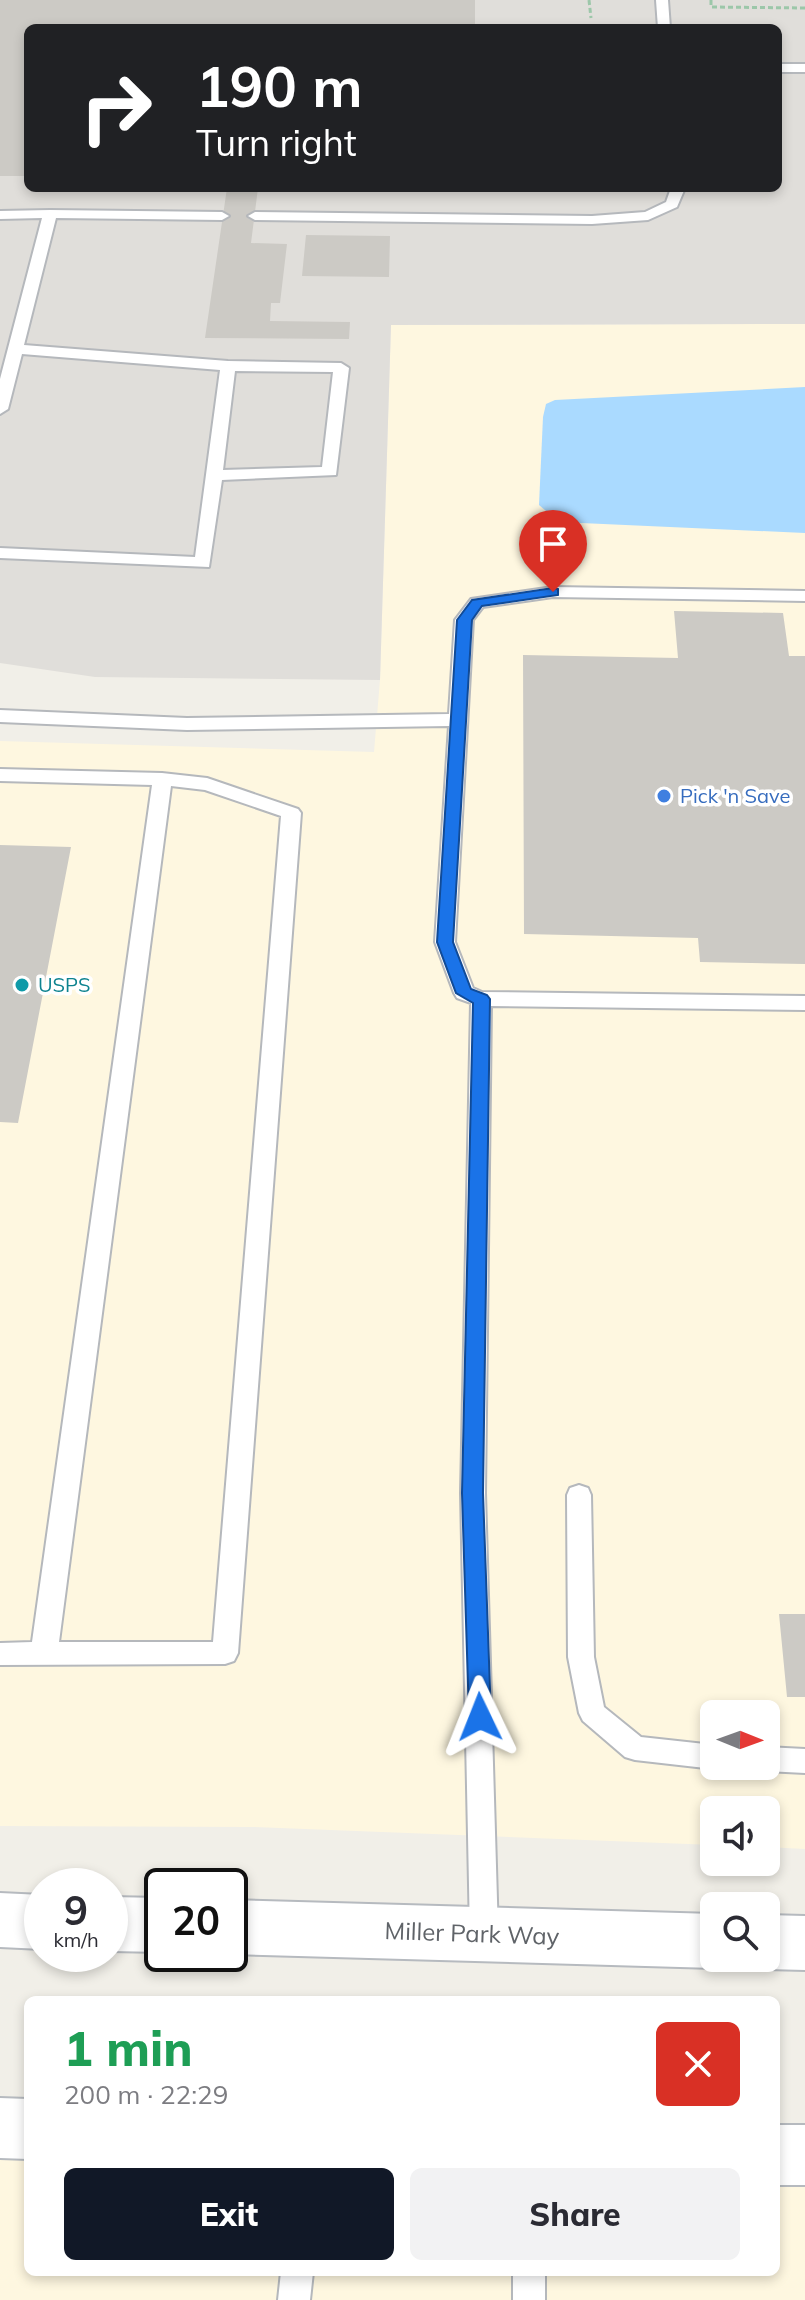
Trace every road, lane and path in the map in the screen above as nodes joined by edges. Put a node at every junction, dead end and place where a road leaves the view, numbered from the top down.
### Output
1 (589, 0) edge
2 (662, 0) edge
3 (711, 0) edge
4 (776, 0) edge
5 (769, 7) junction
6 (805, 8) edge
7 (591, 18) dead end
8 (664, 24) edge
9 (782, 68) edge
10 (805, 68) edge
11 (676, 192) edge
12 (50, 214) junction
13 (0, 215) edge
14 (222, 216) dead end
15 (255, 216) dead end
16 (0, 330) edge
17 (21, 330) junction
18 (15, 349) junction
19 (228, 366) junction
20 (0, 409) edge
21 (215, 475) junction
22 (0, 553) edge
23 (805, 596) edge
24 (0, 716) edge
25 (457, 720) junction
26 (0, 775) edge
27 (162, 779) junction
28 (481, 999) junction
29 (805, 1003) edge
30 (579, 1495) dead end
31 (0, 1654) edge
32 (44, 1654) junction
33 (700, 1755) edge
34 (780, 1760) edge
35 (805, 1761) edge
36 (0, 1920) edge
37 (24, 1921) edge
38 (248, 1927) edge
39 (484, 1934) junction
40 (700, 1941) edge
41 (780, 1942) edge
42 (805, 1943) edge
43 (0, 2128) edge
44 (24, 2129) edge
45 (780, 2155) edge
46 (805, 2155) edge
47 (297, 2276) edge
48 (529, 2276) edge
49 (294, 2300) edge
50 (529, 2300) edge

1 - 7 path
2 - 8 lane
3 - 5 path
4 - 5 path
5 - 6 path
9 - 10 lane
11 - 15 lane
12 - 13 lane
12 - 14 lane
12 - 17 lane
16 - 17 lane
17 - 18 lane
18 - 19 lane
18 - 20 lane
19 - 21 lane
19 - 21 lane
21 - 22 lane
23 - 25 lane
24 - 25 lane
25 - 28 lane
26 - 27 lane
27 - 32 lane
27 - 32 lane
28 - 29 lane
28 - 39 lane
30 - 33 lane
31 - 32 lane
34 - 35 lane
36 - 37 main road
38 - 39 main road, Miller Park Way
39 - 40 main road, Miller Park Way
41 - 42 main road
43 - 44 main road
45 - 46 main road
47 - 49 lane
48 - 50 lane

